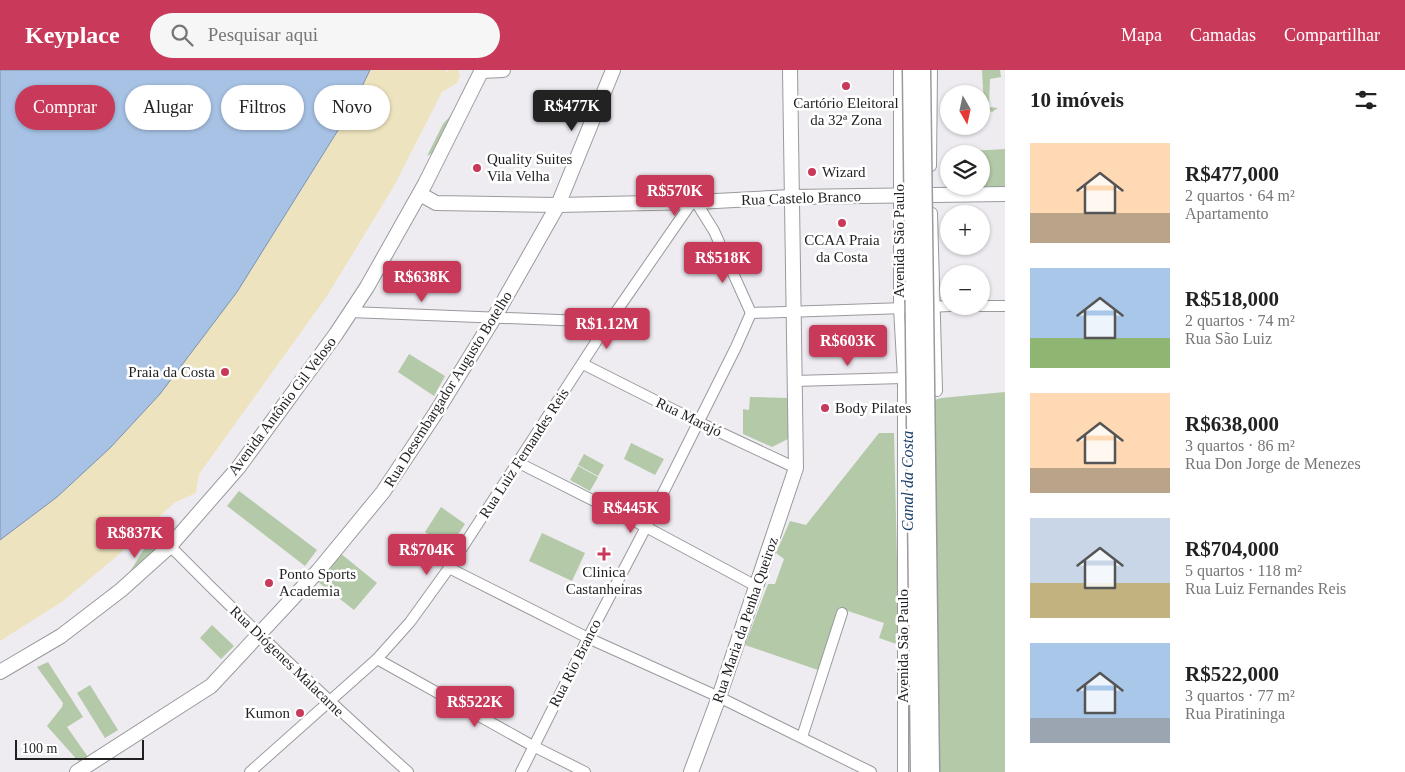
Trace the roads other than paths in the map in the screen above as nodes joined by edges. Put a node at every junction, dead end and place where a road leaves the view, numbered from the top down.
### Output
1 (503, 70) edge
2 (613, 70) edge
3 (790, 70) edge
4 (899, 70) edge
5 (911, 70) edge
6 (922, 70) edge
7 (932, 70) edge
8 (482, 71) edge
9 (420, 194) junction
10 (1005, 194) edge
11 (906, 195) junction
12 (930, 195) junction
13 (791, 197) junction
14 (694, 202) junction
15 (558, 205) junction
16 (932, 306) junction
17 (940, 306) edge
18 (990, 306) edge
19 (1005, 306) edge
20 (899, 308) junction
21 (350, 312) junction
22 (751, 313) junction
23 (792, 313) junction
24 (494, 318) junction
25 (609, 322) junction
26 (583, 364) junction
27 (903, 378) junction
28 (794, 381) junction
29 (937, 391) dead end
30 (698, 422) junction
31 (517, 462) junction
32 (796, 468) junction
33 (646, 527) junction
34 (170, 546) junction
35 (449, 568) junction
36 (756, 586) junction
37 (842, 613) dead end
38 (259, 636) junction
39 (588, 638) junction
40 (377, 659) junction
41 (0, 672) edge
42 (719, 697) junction
43 (329, 702) junction
44 (802, 738) junction
45 (533, 746) junction
46 (77, 772) edge
47 (250, 772) edge
48 (408, 772) edge
49 (521, 772) edge
50 (585, 772) edge
51 (691, 772) edge
52 (870, 772) edge
53 (903, 772) edge
54 (919, 772) edge
55 (931, 772) edge

1 - 8 street
2 - 15 street, Rua Desembargador Augusto Botelho
3 - 13 street
4 - 11 street, Avenida São Paulo
5 - 54 main road, bridge
6 - 55 main road, bridge
7 - 12 street
8 - 9 street, Avenida Antônio Gil Veloso
9 - 15 street, Rua Castelo Branco
9 - 21 street, Avenida Antônio Gil Veloso
10 - 12 street, Rua Castelo Branco
11 - 12 street, Rua Castelo Branco, bridge
11 - 13 street, Rua Castelo Branco
11 - 20 street, Avenida São Paulo
12 - 16 street
13 - 14 street, Rua Castelo Branco
13 - 23 street
14 - 15 street, Rua Castelo Branco
14 - 22 street
14 - 25 street, Rua Luiz Fernandes Reis
15 - 24 street, Rua Desembargador Augusto Botelho
16 - 17 street
16 - 20 street, bridge
16 - 29 street
18 - 19 street
20 - 23 street
20 - 27 street, Avenida São Paulo
21 - 24 street
21 - 34 street, Avenida Antônio Gil Veloso
22 - 23 street
22 - 30 street, Rua Rio Branco
23 - 28 street
24 - 25 street
24 - 38 street, Rua Desembargador Augusto Botelho
25 - 26 street, Rua Luiz Fernandes Reis
26 - 30 street, Rua Marajó
26 - 31 street, Rua Luiz Fernandes Reis
27 - 28 street
27 - 53 street, Avenida São Paulo
28 - 32 street
30 - 32 street, Rua Marajó
30 - 33 street, Rua Rio Branco
31 - 33 street
31 - 35 street, Rua Luiz Fernandes Reis
32 - 36 street, Rua Maria da Penha Queiroz
33 - 36 street
33 - 39 street, Rua Rio Branco
34 - 38 street, Rua Diógenes Malacarne
34 - 41 street, Avenida Antônio Gil Veloso
35 - 39 street
35 - 40 street, Rua Luiz Fernandes Reis
36 - 42 street, Rua Maria da Penha Queiroz
37 - 44 street
38 - 43 street, Rua Diógenes Malacarne
38 - 46 street, Rua Desembargador Augusto Botelho
39 - 42 street
39 - 45 street, Rua Rio Branco
40 - 43 street, Rua Luiz Fernandes Reis
40 - 45 street
42 - 44 street
42 - 51 street, Rua Maria da Penha Queiroz
43 - 47 street, Rua Luiz Fernandes Reis
43 - 48 street, Rua Diógenes Malacarne
44 - 52 street
45 - 49 street, Rua Rio Branco
45 - 50 street

